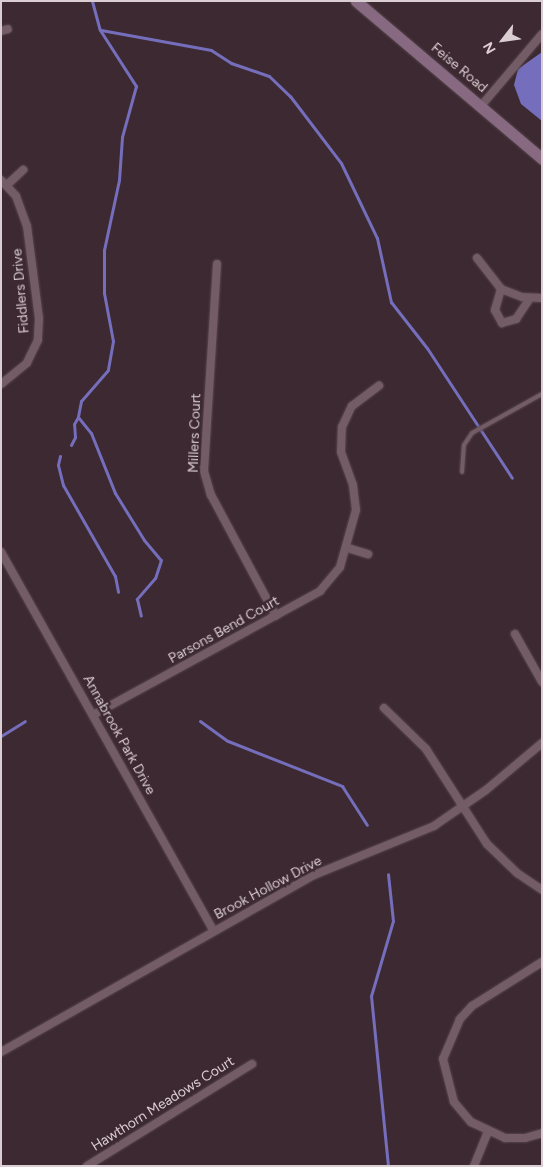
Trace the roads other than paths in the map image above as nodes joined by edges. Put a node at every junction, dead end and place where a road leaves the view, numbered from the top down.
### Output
1 (356, 1) edge
2 (542, 34) edge
3 (481, 106) junction
4 (542, 159) edge
5 (23, 170) dead end
6 (5, 182) edge
7 (478, 258) dead end
8 (217, 264) dead end
9 (501, 289) junction
10 (530, 298) junction
11 (542, 298) edge
12 (1, 384) edge
13 (379, 386) dead end
14 (542, 394) edge
15 (462, 472) dead end
16 (348, 548) junction
17 (1, 552) edge
18 (368, 554) dead end
19 (276, 616) junction
20 (514, 634) dead end
21 (542, 682) edge
22 (384, 708) dead end
23 (93, 715) junction
24 (542, 743) edge
25 (461, 808) junction
26 (542, 890) edge
27 (214, 931) junction
28 (542, 962) edge
29 (1, 1052) edge
30 (252, 1064) dead end
31 (488, 1132) junction
32 (542, 1133) edge
33 (87, 1166) edge
34 (474, 1166) edge

1 - 3 main road, Feise Road
2 - 3 street
3 - 4 main road, Feise Road
5 - 6 street, Fiddlers Drive
6 - 12 street, Fiddlers Drive
7 - 9 street
8 - 19 street, Millers Court
9 - 10 street
9 - 10 street
10 - 11 street
13 - 16 street, Parsons Bend Court
14 - 15 lane
16 - 18 street
16 - 19 street, Parsons Bend Court
17 - 23 street, Annabrook Park Drive
19 - 23 street, Parsons Bend Court
20 - 21 street
22 - 25 street
23 - 27 street, Annabrook Park Drive
24 - 25 street, Brook Hollow Drive
25 - 26 street
25 - 27 street, Brook Hollow Drive
27 - 29 street, Brook Hollow Drive
28 - 31 street
30 - 33 street, Hawthorn Meadows Court
31 - 32 street
31 - 34 street

